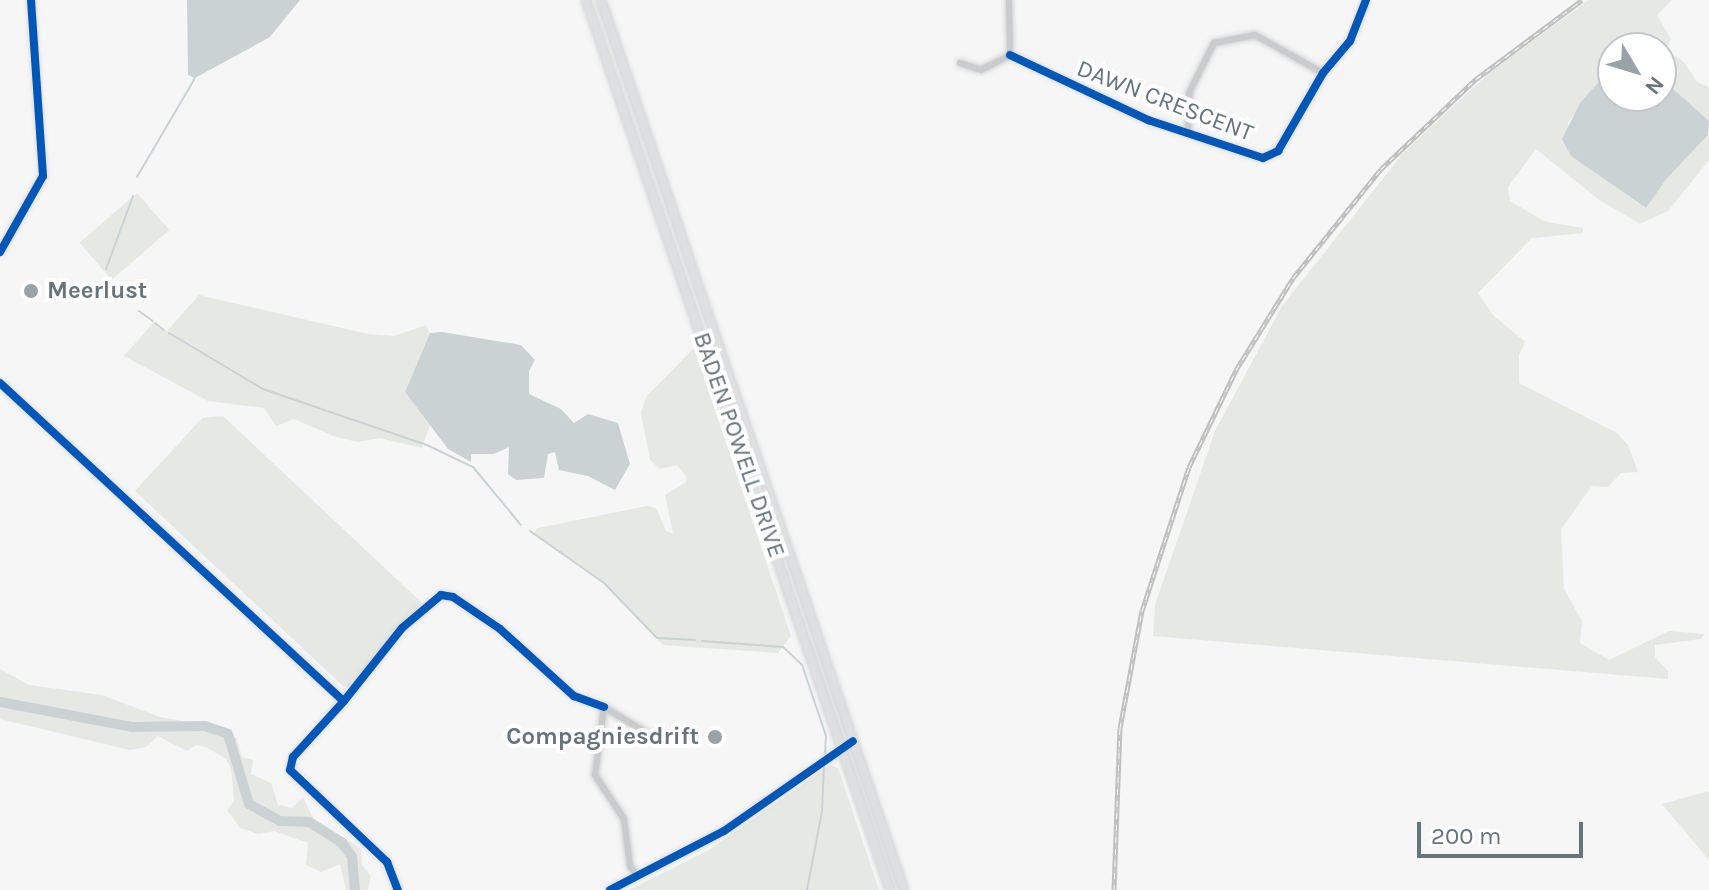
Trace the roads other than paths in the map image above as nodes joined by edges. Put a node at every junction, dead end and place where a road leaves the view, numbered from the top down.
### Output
1 (31, 0) edge
2 (586, 0) edge
3 (601, 0) edge
4 (1009, 0) edge
5 (1366, 0) edge
6 (1010, 55) junction
7 (960, 63) dead end
8 (1323, 73) junction
9 (1188, 131) junction
10 (0, 252) edge
11 (0, 383) edge
12 (344, 701) junction
13 (604, 707) junction
14 (655, 738) dead end
15 (853, 741) junction
16 (842, 748) junction
17 (636, 874) junction
18 (398, 890) edge
19 (610, 890) edge
20 (890, 890) edge
21 (904, 890) edge

1 - 10 street
2 - 16 main road, BADEN POWELL DRIVE
3 - 15 main road, BADEN POWELL DRIVE
4 - 6 street
5 - 8 street, DAWN CRESCENT
6 - 7 street
6 - 9 street, DAWN CRESCENT
8 - 9 street, DAWN CRESCENT
8 - 9 street
11 - 12 street
12 - 13 street
12 - 18 street
13 - 14 street
13 - 17 street
15 - 16 street
15 - 21 main road, BADEN POWELL DRIVE
16 - 17 street
16 - 20 main road, BADEN POWELL DRIVE
17 - 19 street

